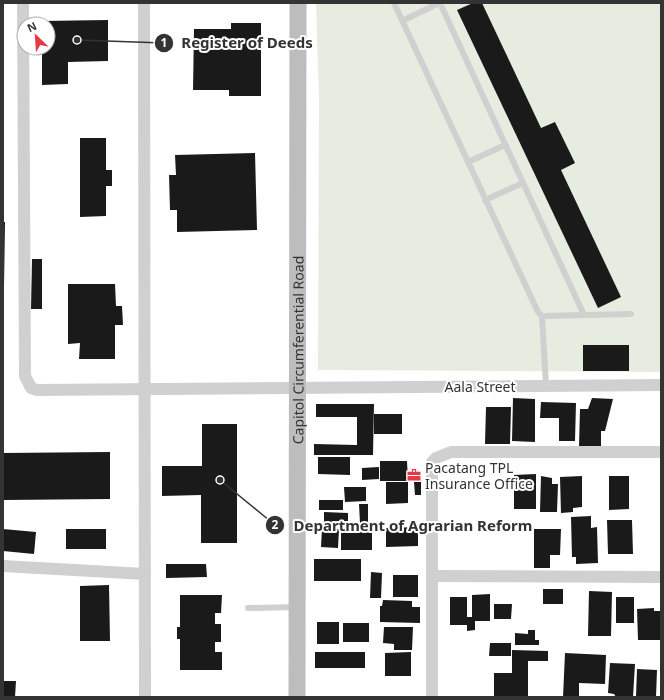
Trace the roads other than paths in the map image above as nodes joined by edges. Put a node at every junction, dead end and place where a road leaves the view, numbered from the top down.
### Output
1 (23, 3) edge
2 (144, 3) edge
3 (298, 3) edge
4 (394, 3) edge
5 (439, 3) edge
6 (402, 21) junction
7 (505, 145) junction
8 (468, 162) junction
9 (523, 183) junction
10 (486, 200) junction
11 (631, 314) dead end
12 (584, 315) junction
13 (542, 316) junction
14 (546, 385) junction
15 (661, 385) edge
16 (298, 387) junction
17 (145, 389) junction
18 (661, 452) edge
19 (3, 566) edge
20 (145, 574) junction
21 (433, 576) junction
22 (661, 577) edge
23 (297, 607) junction
24 (248, 608) dead end
25 (145, 697) edge
26 (297, 697) edge
27 (432, 697) edge

1 - 17 street, Aala Street
2 - 17 street
3 - 16 main road, Capitol Circumferential Road
4 - 6 lane
5 - 6 lane
5 - 7 lane
6 - 8 lane
7 - 8 lane
7 - 9 lane
8 - 10 lane
9 - 10 lane
9 - 12 lane
10 - 13 lane
11 - 12 lane
12 - 13 lane
13 - 14 lane
14 - 15 street, Aala Street
14 - 16 street, Aala Street
16 - 17 street, Aala Street
16 - 23 main road, Capitol Circumferential Road
17 - 20 street
18 - 21 street
19 - 20 street
20 - 25 street
21 - 22 street
21 - 27 street
23 - 24 lane
23 - 26 main road, Capitol Circumferential Road

